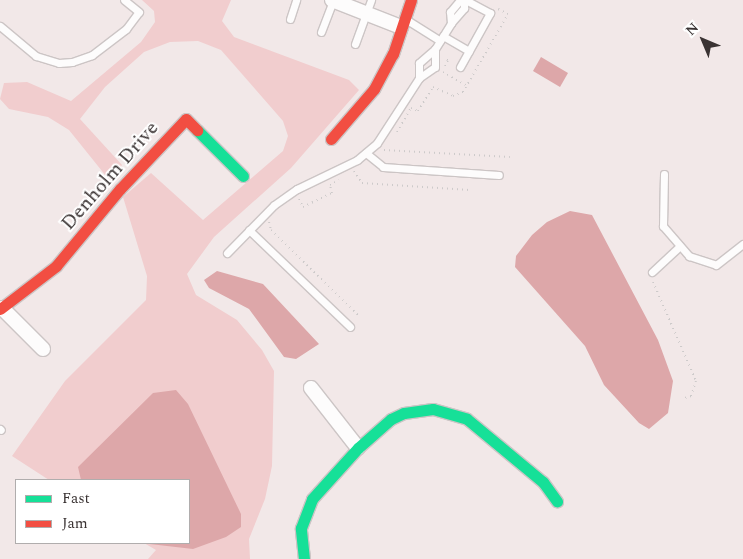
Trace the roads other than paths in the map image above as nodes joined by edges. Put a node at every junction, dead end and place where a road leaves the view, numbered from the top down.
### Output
1 (124, 0) edge
2 (296, 0) edge
3 (333, 0) edge
4 (372, 0) edge
5 (411, 0) edge
6 (460, 0) edge
7 (465, 0) edge
8 (366, 14) junction
9 (290, 19) dead end
10 (402, 22) junction
11 (451, 22) junction
12 (0, 26) edge
13 (321, 32) dead end
14 (442, 38) junction
15 (355, 44) dead end
16 (435, 49) junction
17 (469, 51) junction
18 (460, 68) dead end
19 (419, 78) junction
20 (331, 139) dead end
21 (366, 152) junction
22 (664, 174) dead end
23 (499, 175) dead end
24 (243, 176) dead end
25 (249, 230) junction
26 (743, 244) edge
27 (680, 246) junction
28 (227, 253) dead end
29 (652, 272) road end
30 (1, 308) edge
31 (350, 327) dead end
32 (43, 349) dead end
33 (310, 388) dead end
34 (358, 448) junction
35 (557, 500) dead end
36 (304, 559) edge

1 - 12 lane
2 - 9 lane
3 - 8 street
3 - 13 lane
4 - 8 lane
5 - 10 street
6 - 11 lane
7 - 11 lane
7 - 17 lane
8 - 10 street
8 - 15 lane
10 - 14 lane
10 - 20 street
11 - 14 lane
14 - 16 lane
14 - 17 lane
16 - 19 lane
16 - 19 lane
17 - 18 lane
19 - 21 lane
21 - 23 lane
21 - 25 lane
22 - 27 lane
24 - 30 street, Denholm Drive
25 - 28 lane
25 - 31 lane
26 - 27 lane
27 - 29 lane
30 - 32 street
33 - 34 street
34 - 35 street
34 - 36 street

